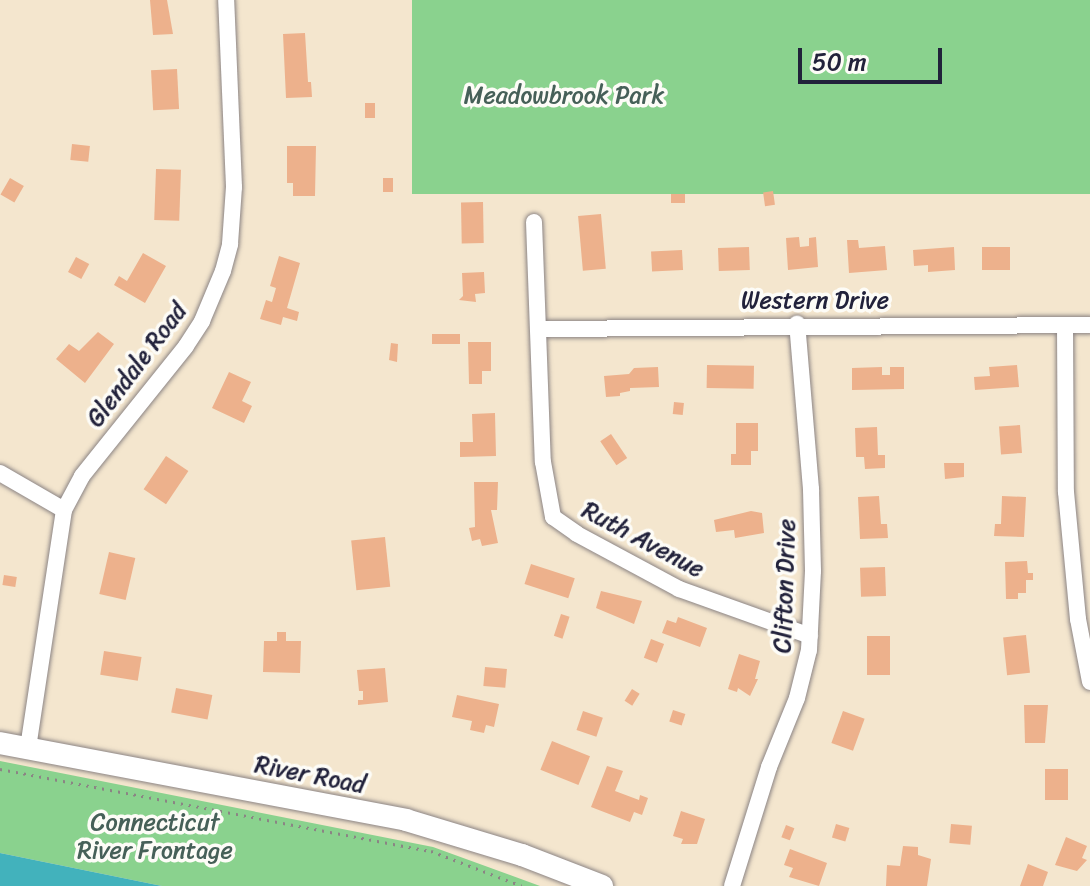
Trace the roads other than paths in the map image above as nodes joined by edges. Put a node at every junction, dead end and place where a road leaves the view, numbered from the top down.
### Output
1 (226, 0) edge
2 (534, 222) dead end
3 (797, 324) junction
4 (1065, 325) junction
5 (1090, 325) edge
6 (540, 329) junction
7 (0, 473) edge
8 (64, 510) junction
9 (810, 636) junction
10 (1090, 682) edge
11 (0, 743) edge
12 (28, 748) junction
13 (602, 886) edge
14 (732, 886) edge

1 - 8 street, Glendale Road
2 - 6 street, Ruth Avenue
3 - 4 street, Western Drive
3 - 6 street, Western Drive
3 - 9 street, Clifton Drive
4 - 5 street, Western Drive
4 - 10 street
6 - 9 street, Ruth Avenue
7 - 8 street
8 - 12 street, Glendale Road
9 - 14 street, Clifton Drive
11 - 12 street, River Road
12 - 13 street, River Road

